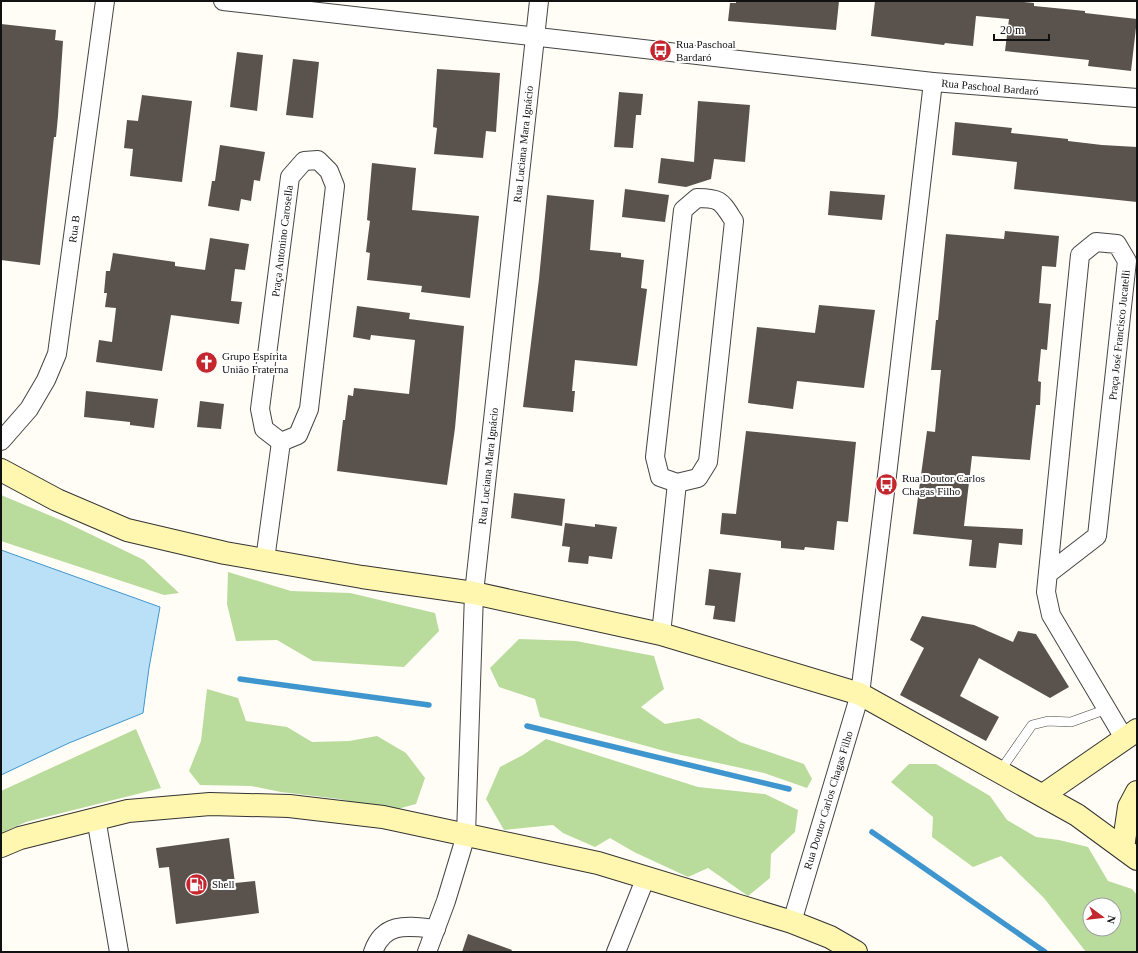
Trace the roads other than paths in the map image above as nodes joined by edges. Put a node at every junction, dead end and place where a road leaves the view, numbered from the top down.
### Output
1 (105, 1) edge
2 (223, 1) edge
3 (539, 1) edge
4 (535, 36) junction
5 (933, 82) junction
6 (1137, 98) edge
7 (1, 441) edge
8 (281, 442) junction
9 (1, 470) edge
10 (677, 483) junction
11 (265, 560) junction
12 (1049, 572) junction
13 (474, 593) junction
14 (661, 634) junction
15 (860, 694) junction
16 (1107, 709) junction
17 (1131, 734) edge
18 (1000, 771) junction
19 (1137, 792) edge
20 (1043, 795) junction
21 (96, 818) junction
22 (466, 835) junction
23 (1, 846) edge
24 (1130, 854) edge
25 (646, 877) junction
26 (792, 922) junction
27 (436, 929) junction
28 (119, 952) edge
29 (372, 952) edge
30 (427, 952) edge
31 (616, 952) edge
32 (856, 952) edge

1 - 7 street, Rua B
2 - 4 street, Rua Paschoal Bardaró
3 - 4 street, Rua Luciana Mara Ignácio
4 - 5 street, Rua Paschoal Bardaró
4 - 13 street, Rua Luciana Mara Ignácio
5 - 6 street, Rua Paschoal Bardaró
5 - 15 street, Rua Doutor Carlos Chagas Filho
8 - 8 street, Praça Antonino Carosella
8 - 11 street
9 - 11 main road
10 - 10 street
10 - 14 street
11 - 13 main road
12 - 12 street, Praça José Francisco Jucatelli
12 - 16 street, Praça José Francisco Jucatelli
13 - 14 main road
13 - 22 street, Rua Luciana Mara Ignácio
14 - 15 main road
15 - 18 main road
15 - 26 street, Rua Doutor Carlos Chagas Filho
16 - 17 street, Praça José Francisco Jucatelli
16 - 18 lane
17 - 20 main road
18 - 20 main road
19 - 24 main road
20 - 24 main road
21 - 22 main road
21 - 23 main road
21 - 28 street
22 - 25 main road
22 - 27 street, Rua Luciana Mara Ignácio
25 - 26 main road
25 - 31 street
26 - 32 main road
27 - 29 street
27 - 30 street, Rua Luciana Mara Ignácio

